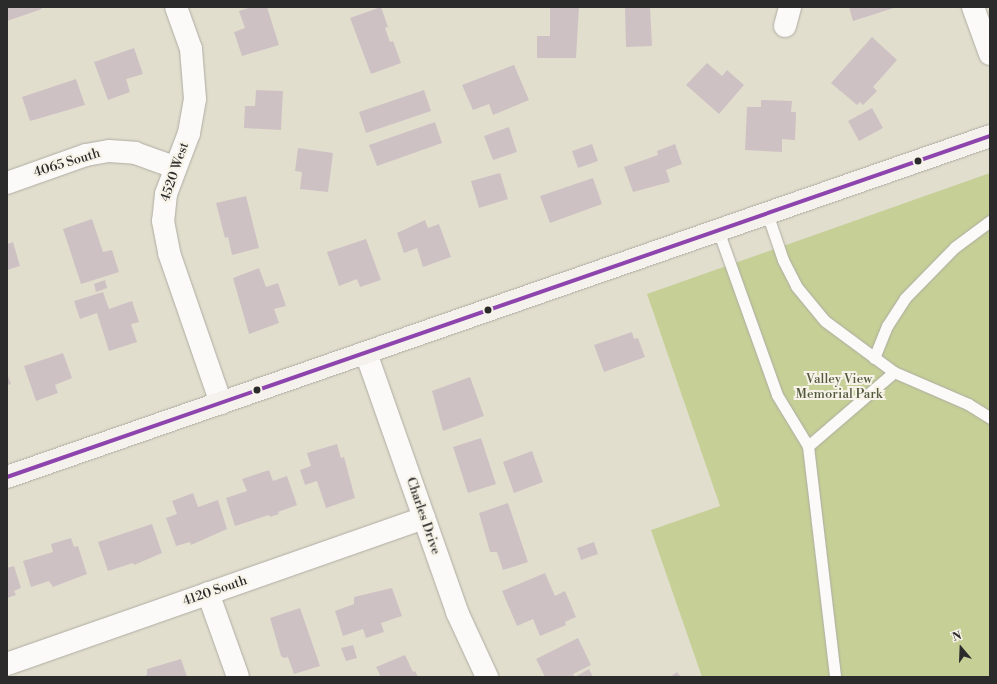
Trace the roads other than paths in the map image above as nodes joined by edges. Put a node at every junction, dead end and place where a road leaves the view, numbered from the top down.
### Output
1 (176, 7) edge
2 (973, 7) edge
3 (990, 54) edge
4 (990, 136) edge
5 (174, 167) junction
6 (7, 183) edge
7 (767, 213) junction
8 (990, 221) edge
9 (718, 230) junction
10 (366, 353) junction
11 (874, 358) junction
12 (894, 372) junction
13 (221, 403) junction
14 (990, 418) edge
15 (808, 446) junction
16 (7, 477) edge
17 (424, 518) junction
18 (208, 593) junction
19 (7, 664) edge
20 (238, 677) edge
21 (487, 677) edge
22 (835, 677) edge

1 - 5 street, 4520 West
2 - 3 street
4 - 7 main road
5 - 6 street, 4065 South
5 - 13 street, 4520 West
7 - 9 main road
7 - 11 lane
8 - 11 lane
9 - 10 main road
9 - 15 lane
10 - 13 main road
10 - 17 street, Charles Drive
11 - 12 lane
12 - 14 lane
12 - 15 lane
13 - 16 main road
15 - 22 lane
17 - 18 street, 4120 South
17 - 21 street, Charles Drive
18 - 19 street, 4120 South
18 - 20 street

